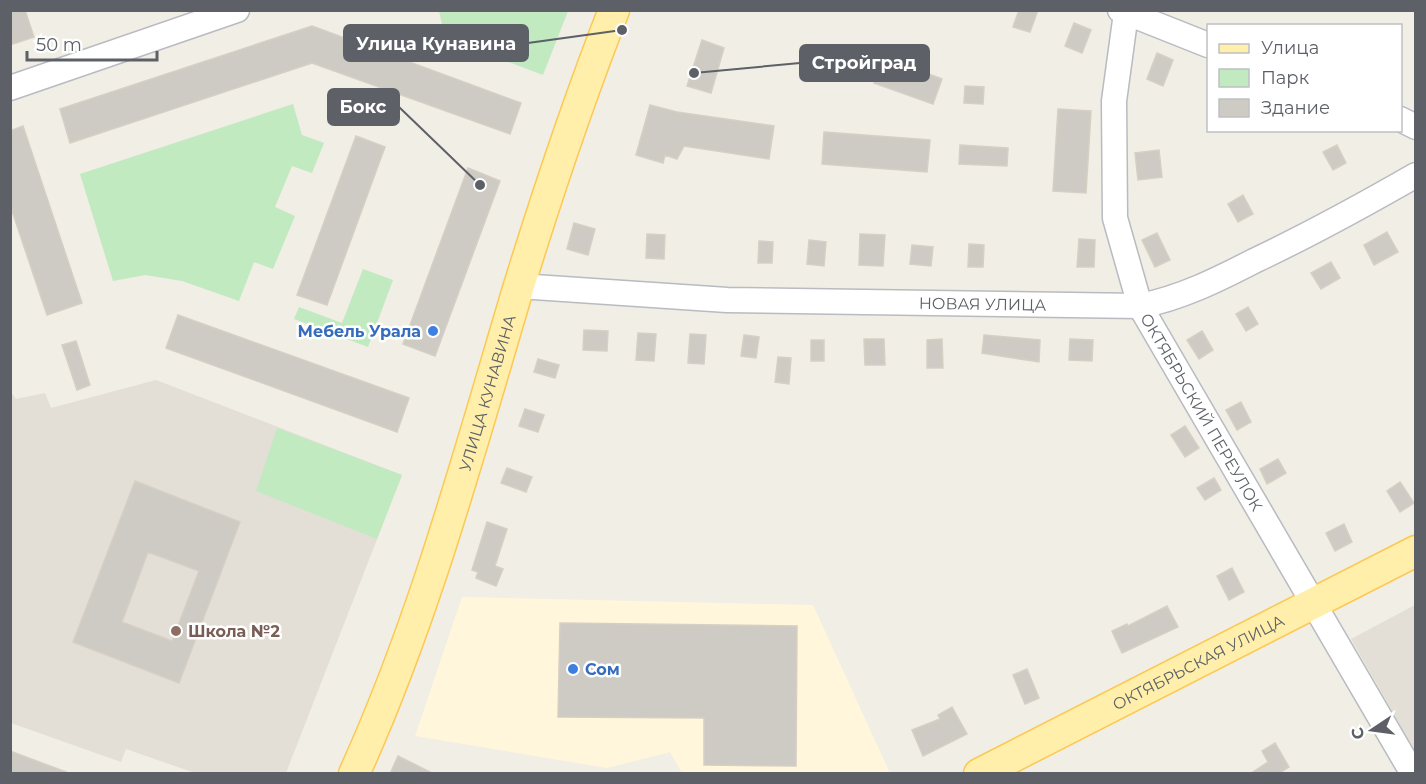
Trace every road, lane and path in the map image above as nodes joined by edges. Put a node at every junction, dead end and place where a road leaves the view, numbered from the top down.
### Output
1 (237, 10) edge
2 (614, 10) edge
3 (1123, 12) edge
4 (1207, 44) edge
5 (10, 88) edge
6 (1402, 120) edge
7 (1416, 127) edge
8 (1416, 176) edge
9 (519, 286) junction
10 (1140, 306) junction
11 (1416, 550) edge
12 (1314, 602) junction
13 (354, 774) edge
14 (979, 774) edge
15 (1413, 774) edge

1 - 5 street
2 - 9 main road, УЛИЦА КУНАВИНА
3 - 4 street
3 - 10 street, ОКТЯБРЬСКИЙ ПЕРЕУЛОК
6 - 7 street
8 - 10 street, НОВАЯ УЛИЦА
9 - 10 street, НОВАЯ УЛИЦА
9 - 13 main road, УЛИЦА КУНАВИНА
10 - 12 street, ОКТЯБРЬСКИЙ ПЕРЕУЛОК
11 - 12 main road, ОКТЯБРЬСКАЯ УЛИЦА
12 - 14 main road, ОКТЯБРЬСКАЯ УЛИЦА
12 - 15 street, ОКТЯБРЬСКИЙ ПЕРЕУЛОК

